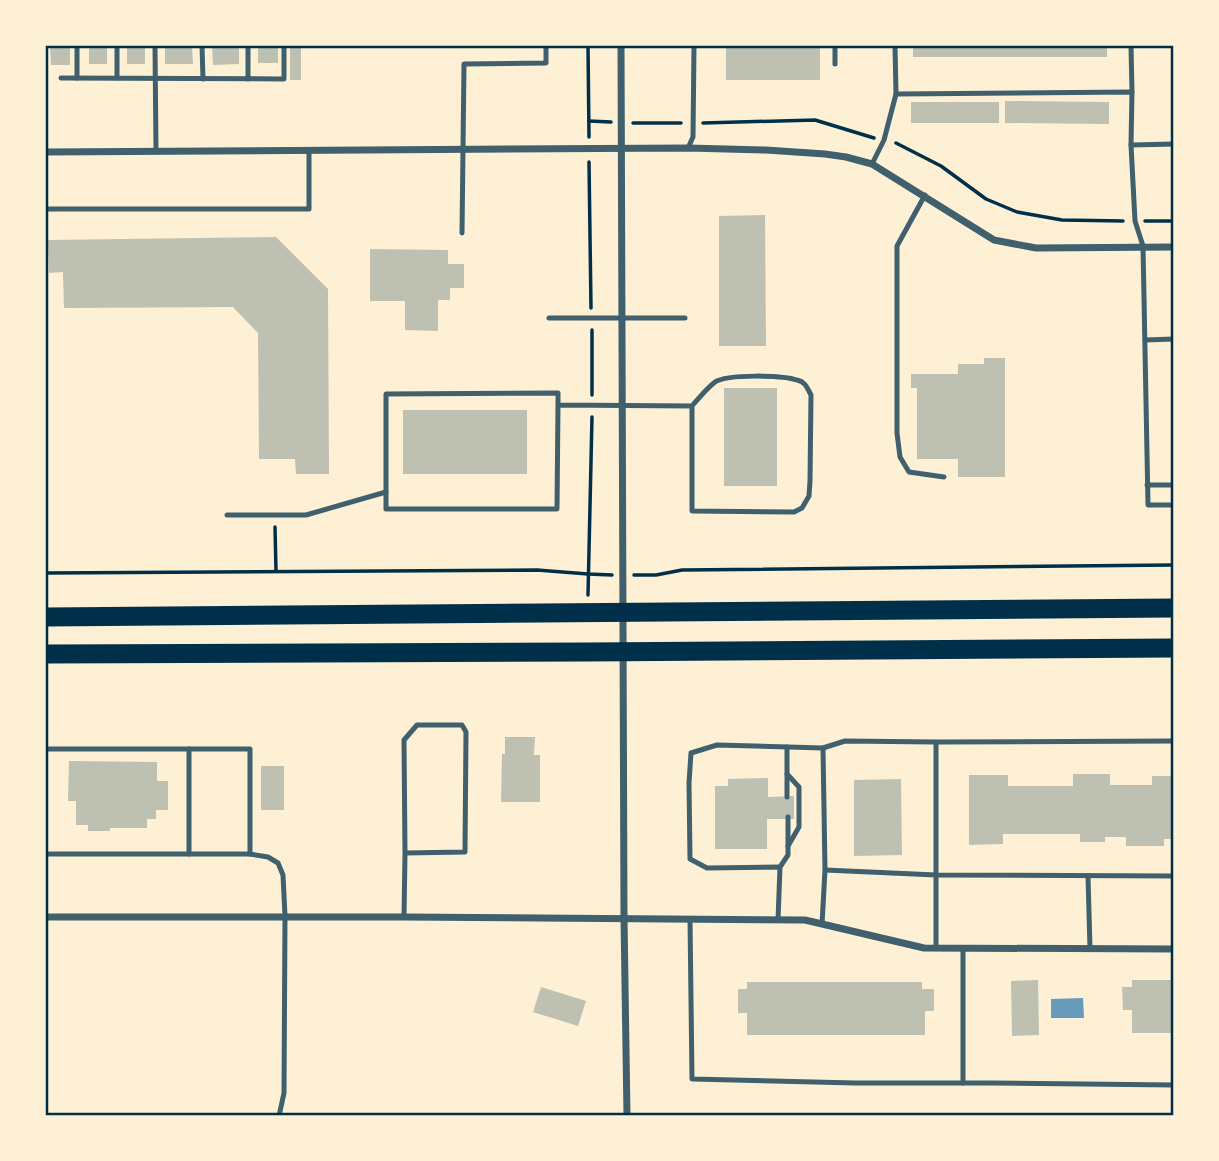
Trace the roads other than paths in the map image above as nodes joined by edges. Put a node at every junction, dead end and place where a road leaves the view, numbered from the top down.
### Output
1 (77, 46) edge
2 (117, 46) edge
3 (155, 46) edge
4 (202, 46) edge
5 (248, 46) edge
6 (284, 46) edge
7 (546, 46) edge
8 (621, 46) edge
9 (694, 46) edge
10 (835, 46) edge
11 (895, 46) edge
12 (1131, 46) edge
13 (835, 64) dead end
14 (61, 78) dead end
15 (77, 78) junction
16 (117, 78) junction
17 (155, 78) junction
18 (203, 79) junction
19 (248, 79) junction
20 (1132, 92) junction
21 (896, 94) junction
22 (1174, 144) edge
23 (1131, 145) junction
24 (688, 148) junction
25 (621, 149) junction
26 (463, 150) junction
27 (156, 151) junction
28 (309, 151) junction
29 (46, 152) edge
30 (872, 164) junction
31 (925, 195) junction
32 (46, 209) edge
33 (462, 233) dead end
34 (1143, 246) junction
35 (1174, 247) edge
36 (549, 318) dead end
37 (622, 318) junction
38 (685, 318) dead end
39 (1174, 339) edge
40 (1145, 340) junction
41 (558, 405) junction
42 (623, 406) junction
43 (692, 406) junction
44 (944, 477) dead end
45 (1147, 485) junction
46 (1174, 485) edge
47 (386, 492) junction
48 (1174, 505) edge
49 (227, 514) dead end
50 (1174, 608) edge
51 (623, 613) junction
52 (46, 617) edge
53 (1174, 648) edge
54 (624, 652) junction
55 (46, 654) edge
56 (1174, 741) edge
57 (936, 742) junction
58 (787, 747) junction
59 (823, 747) junction
60 (46, 749) edge
61 (189, 749) junction
62 (787, 774) junction
63 (787, 797) dead end
64 (788, 817) dead end
65 (788, 846) junction
66 (405, 853) junction
67 (46, 854) edge
68 (189, 854) junction
69 (250, 854) junction
70 (780, 867) junction
71 (825, 870) junction
72 (936, 875) junction
73 (1088, 876) junction
74 (1174, 876) edge
75 (285, 916) junction
76 (46, 917) edge
77 (404, 917) junction
78 (624, 918) junction
79 (690, 919) junction
80 (778, 920) junction
81 (822, 924) junction
82 (936, 948) junction
83 (962, 949) junction
84 (1090, 949) junction
85 (1174, 949) edge
86 (962, 1083) junction
87 (1174, 1085) edge
88 (279, 1115) edge
89 (626, 1115) edge

1 - 15 lane
2 - 16 lane
3 - 17 lane
4 - 18 lane
5 - 19 lane
6 - 19 lane
7 - 26 lane
8 - 25 street
9 - 24 lane
10 - 13 lane
11 - 21 lane
12 - 20 lane
14 - 15 lane
15 - 16 lane
16 - 17 lane
17 - 18 lane
17 - 27 lane
18 - 19 lane
20 - 21 lane
20 - 23 lane
21 - 30 lane
22 - 23 lane
23 - 34 lane
24 - 25 street
24 - 30 street
25 - 26 street
25 - 37 street
26 - 28 street
26 - 33 lane
27 - 28 street
27 - 29 street
28 - 32 lane
30 - 31 street
31 - 34 street
31 - 44 lane
34 - 35 street
34 - 40 lane
36 - 37 lane
37 - 38 lane
37 - 42 street
39 - 40 lane
40 - 45 lane
41 - 42 lane
41 - 47 lane
41 - 47 lane
42 - 43 lane
42 - 51 street
43 - 43 lane
45 - 46 lane
45 - 48 lane
47 - 49 lane
50 - 51 highway
51 - 52 highway
51 - 54 street
53 - 54 highway
54 - 55 highway
54 - 78 street
56 - 57 lane
57 - 59 lane
57 - 72 lane
58 - 59 lane
58 - 62 lane
58 - 70 lane
59 - 71 lane
60 - 61 lane
61 - 68 lane
61 - 69 lane
62 - 63 lane
62 - 65 lane
64 - 65 lane
65 - 70 lane
66 - 66 lane
66 - 77 lane
67 - 68 lane
68 - 69 lane
69 - 75 lane
70 - 80 lane
71 - 72 lane
71 - 81 lane
72 - 73 lane
72 - 82 lane
73 - 74 lane
73 - 84 lane
75 - 76 street
75 - 77 street
75 - 88 lane
77 - 78 street
78 - 79 street
78 - 89 street
79 - 80 street
79 - 86 lane
80 - 81 street
81 - 82 street
82 - 83 street
83 - 84 street
83 - 86 lane
84 - 85 street
86 - 87 lane

